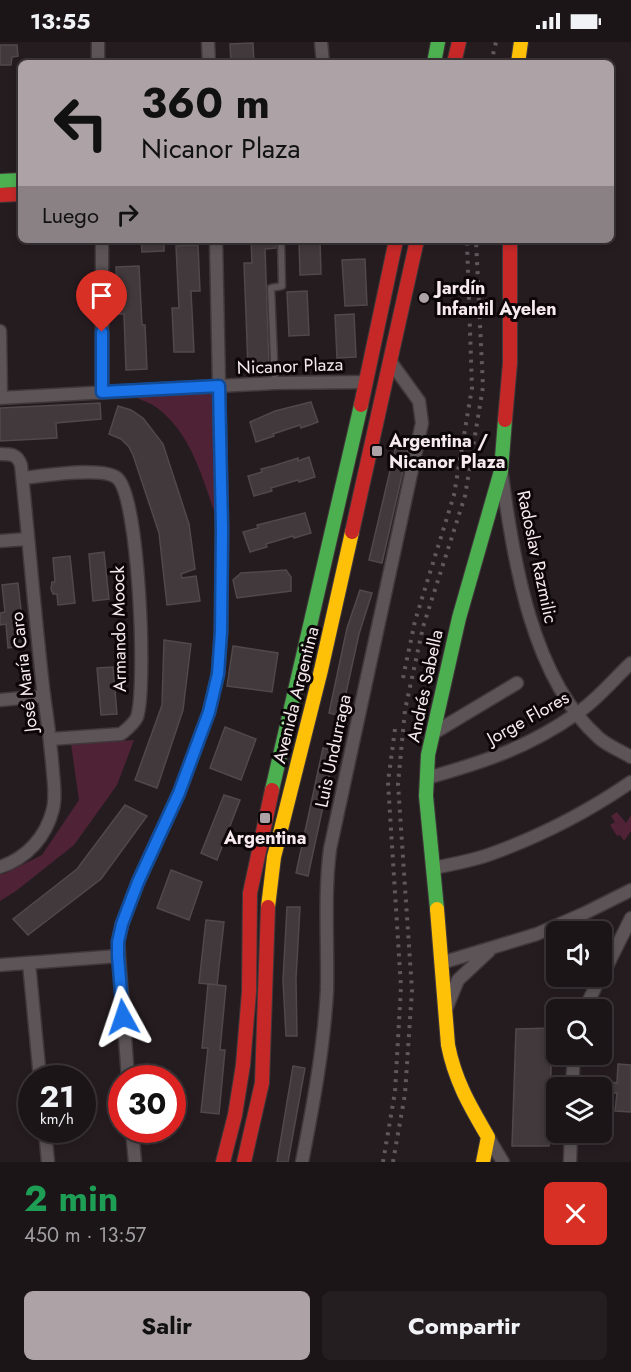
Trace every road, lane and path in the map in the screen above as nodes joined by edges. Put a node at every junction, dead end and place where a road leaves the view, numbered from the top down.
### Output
1 (98, 42) edge
2 (208, 42) edge
3 (321, 42) edge
4 (438, 42) edge
5 (459, 42) edge
6 (521, 42) edge
7 (98, 60) edge
8 (209, 60) edge
9 (323, 60) edge
10 (435, 60) edge
11 (455, 60) edge
12 (518, 60) edge
13 (18, 180) edge
14 (0, 181) edge
15 (18, 194) edge
16 (0, 195) edge
17 (102, 243) edge
18 (216, 243) edge
19 (280, 243) edge
20 (395, 243) edge
21 (416, 243) edge
22 (510, 243) edge
23 (0, 331) edge
24 (390, 361) junction
25 (366, 382) junction
26 (275, 383) junction
27 (219, 386) junction
28 (102, 392) junction
29 (1, 398) edge
30 (0, 454) edge
31 (501, 471) junction
32 (22, 478) junction
33 (27, 539) junction
34 (0, 541) edge
35 (631, 663) edge
36 (517, 683) dead end
37 (44, 696) junction
38 (0, 700) edge
39 (577, 714) junction
40 (432, 734) junction
41 (51, 740) junction
42 (631, 757) edge
43 (427, 778) junction
44 (631, 782) edge
45 (4, 865) edge
46 (434, 868) junction
47 (631, 890) edge
48 (631, 918) edge
49 (492, 948) junction
50 (612, 955) edge
51 (118, 956) junction
52 (29, 963) junction
53 (441, 963) junction
54 (0, 965) edge
55 (445, 1014) junction
56 (39, 1065) edge
57 (127, 1065) edge
58 (488, 1137) junction
59 (46, 1143) edge
60 (133, 1143) edge
61 (571, 1143) edge
62 (48, 1162) edge
63 (135, 1162) edge
64 (223, 1162) edge
65 (244, 1162) edge
66 (302, 1162) edge
67 (483, 1162) edge
68 (503, 1162) edge
69 (570, 1162) edge

1 - 7 street
2 - 8 street
3 - 9 street
4 - 10 main road
5 - 11 main road
6 - 12 main road
13 - 14 main road
15 - 16 main road
17 - 28 street
18 - 27 street
19 - 26 lane
20 - 25 main road, Avenida Argentina
21 - 24 main road, Avenida Argentina
22 - 31 main road, Andrés Sabella
23 - 29 street
24 - 65 main road, Avenida Argentina
24 - 66 street, Luis Undurraga
25 - 26 street, Nicanor Plaza
25 - 64 main road, Avenida Argentina
26 - 27 street, Nicanor Plaza
27 - 28 street, Nicanor Plaza
27 - 51 street
28 - 29 street, Nicanor Plaza
30 - 32 street, José María Caro
31 - 39 street, Radoslav Razmilic
31 - 40 main road, Andrés Sabella
32 - 33 street, José María Caro
32 - 41 street, Armando Moock
33 - 34 street
33 - 37 street, José María Caro
35 - 39 street, Jorge Flores
36 - 40 street
37 - 38 street
37 - 41 street, José María Caro
39 - 42 street, Radoslav Razmilic
39 - 43 street, Jorge Flores
40 - 43 main road, Andrés Sabella
41 - 45 street, José María Caro
43 - 46 main road, Andrés Sabella
44 - 46 street
46 - 53 main road, Andrés Sabella
47 - 49 street
48 - 50 street
49 - 53 street
49 - 55 street
51 - 52 street
51 - 57 street
52 - 54 street
52 - 56 street
53 - 55 main road, Andrés Sabella
55 - 58 main road, Andrés Sabella
58 - 67 main road
58 - 68 street
59 - 62 street
60 - 63 street
61 - 69 street

